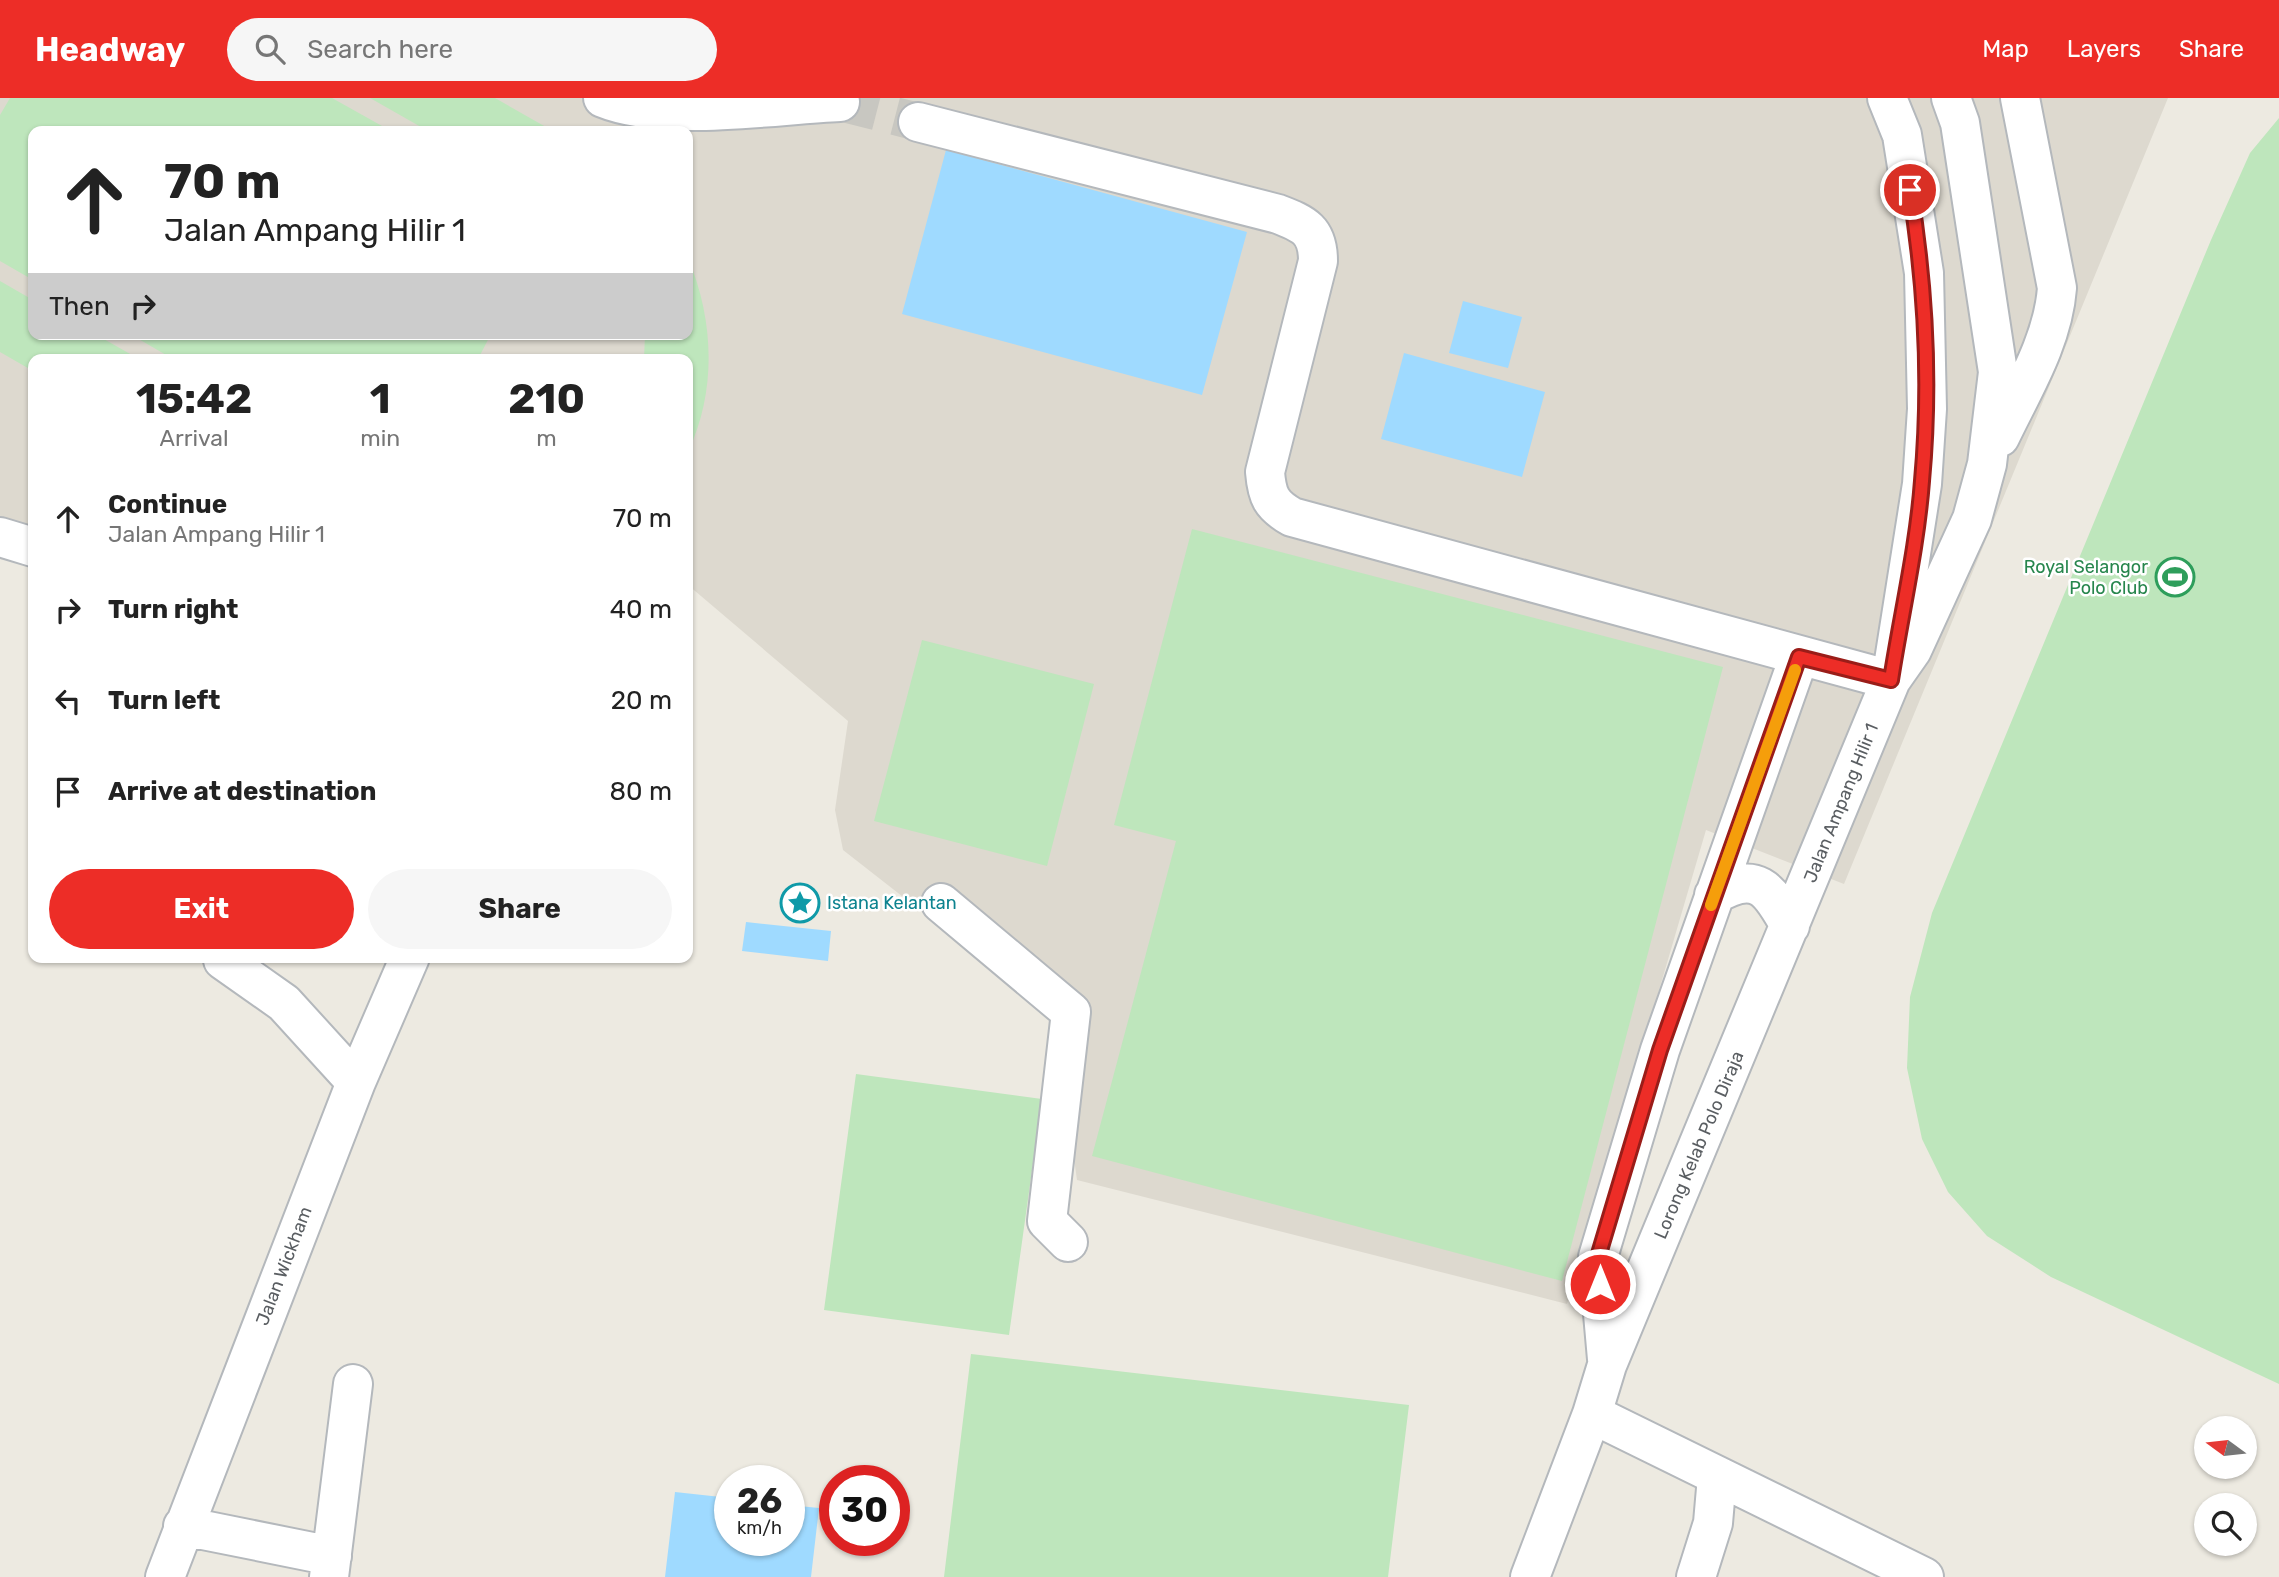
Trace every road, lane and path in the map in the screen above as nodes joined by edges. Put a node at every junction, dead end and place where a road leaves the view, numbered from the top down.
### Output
1 (603, 98) edge
2 (1888, 98) edge
3 (1951, 98) edge
4 (2020, 98) edge
5 (840, 102) dead end
6 (919, 122) tunnel mouth
7 (1987, 464) junction
8 (0, 537) edge
9 (28, 545) edge
10 (1799, 657) junction
11 (1891, 680) junction
12 (1714, 895) junction
13 (941, 903) dead end
14 (1790, 926) junction
15 (227, 963) edge
16 (407, 963) edge
17 (356, 1082) junction
18 (1068, 1242) dead end
19 (1607, 1365) junction
20 (353, 1384) dead end
21 (1592, 1414) junction
22 (1717, 1477) junction
23 (183, 1526) junction
24 (330, 1567) edge
25 (165, 1577) edge
26 (1530, 1577) edge
27 (1696, 1577) edge
28 (1924, 1577) edge

1 - 5 street
2 - 11 street
3 - 7 street
4 - 7 street
6 - 10 street
7 - 11 street
8 - 9 street
10 - 11 street
10 - 12 street
11 - 14 street, Jalan Ampang Hilir 1
12 - 14 street
12 - 19 street, Lorong Kelab Polo Diraja
13 - 18 street
14 - 19 street, Lorong Kelab Polo Diraja
15 - 17 street
16 - 17 street, Jalan Wickham
17 - 23 street, Jalan Wickham
19 - 21 street, Lorong Kelab Polo Diraja
20 - 24 street
21 - 22 street
21 - 26 street, Lorong Kelab Polo Diraja
22 - 27 street
22 - 28 street
23 - 24 street
23 - 25 street, Jalan Wickham

